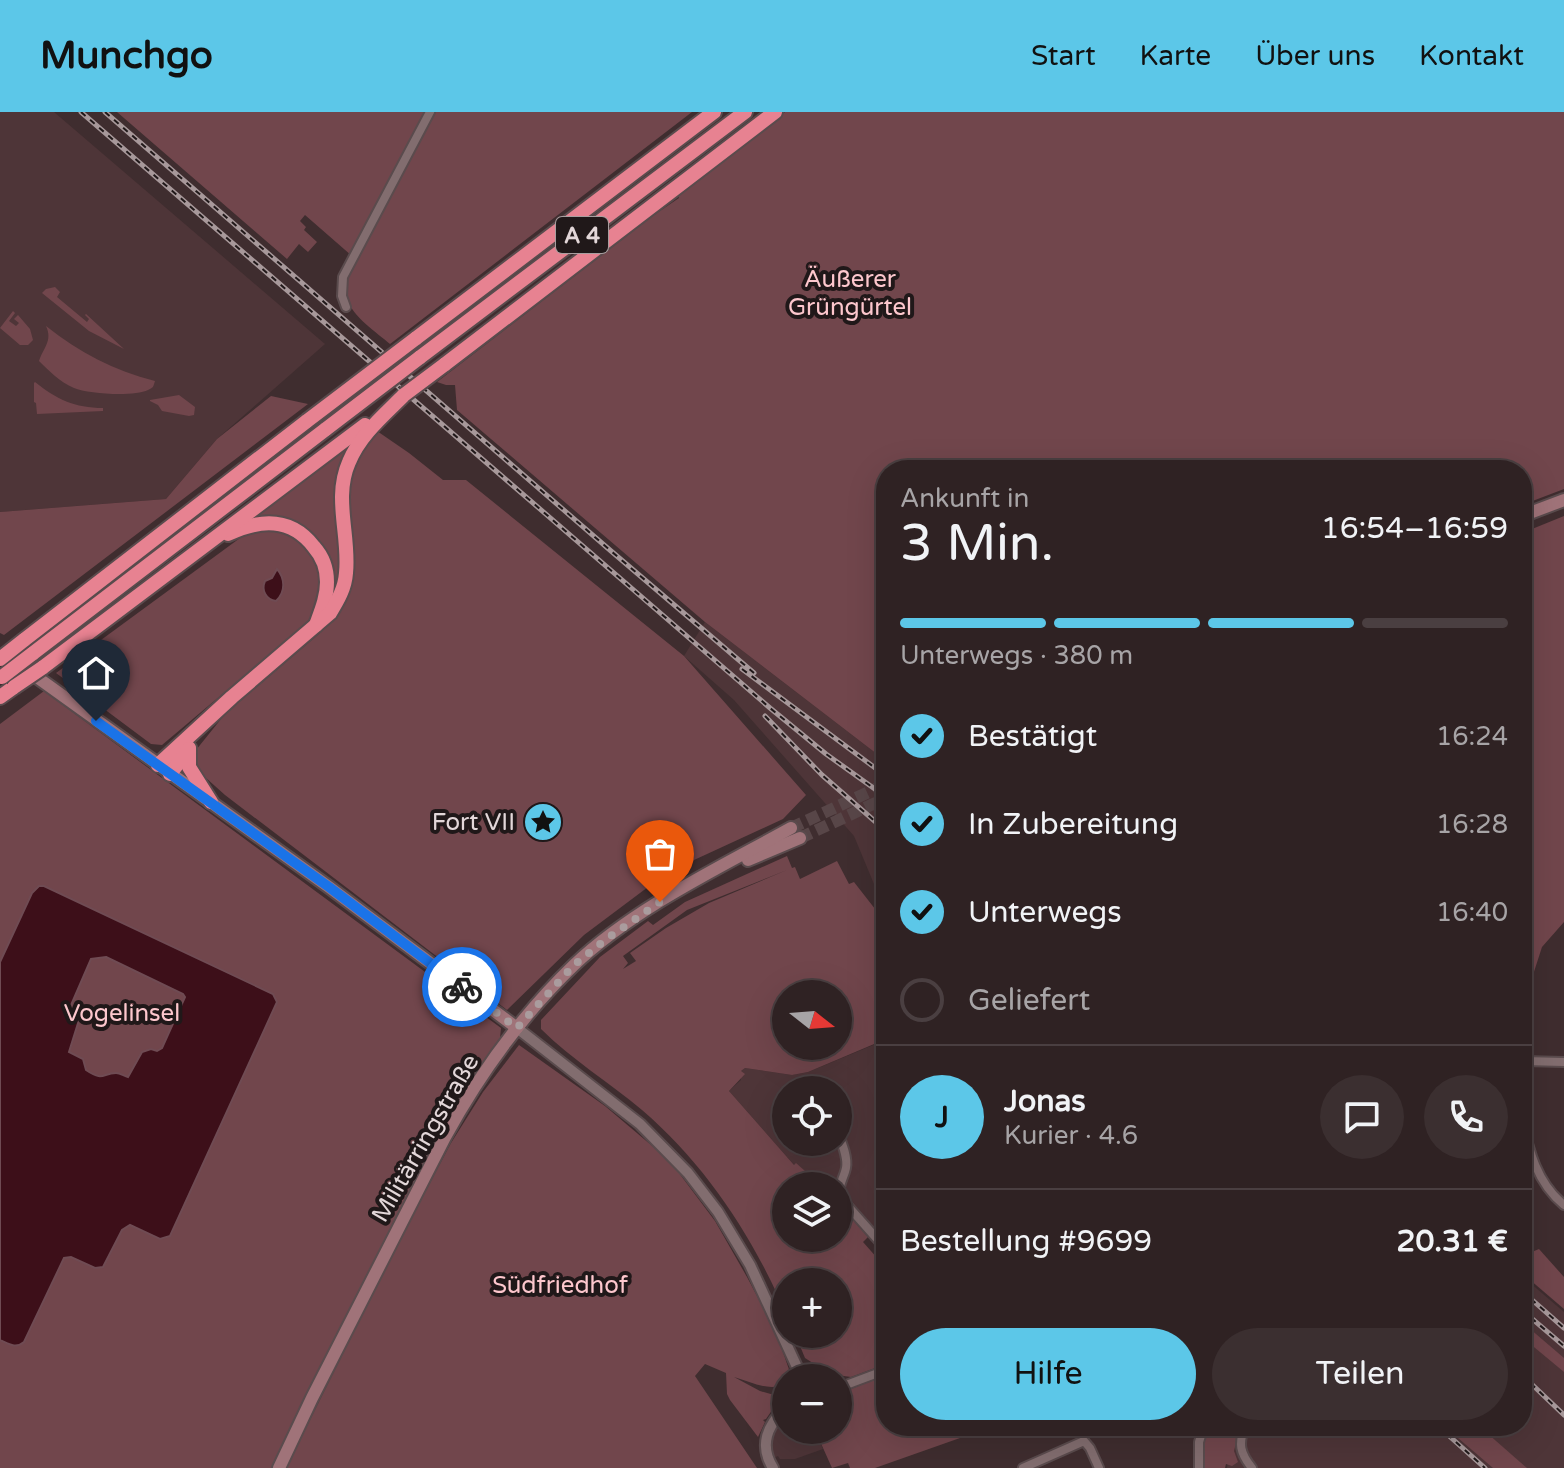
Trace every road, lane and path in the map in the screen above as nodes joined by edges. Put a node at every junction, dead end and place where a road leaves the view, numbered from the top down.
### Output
1 (430, 112) edge
2 (714, 112) edge
3 (747, 112) edge
4 (775, 112) edge
5 (650, 208) junction
6 (346, 307) dead end
7 (404, 395) junction
8 (1564, 500) edge
9 (1532, 512) edge
10 (206, 544) junction
11 (316, 626) junction
12 (0, 651) edge
13 (0, 659) edge
14 (1, 678) edge
15 (0, 697) edge
16 (202, 725) junction
17 (189, 748) junction
18 (164, 769) junction
19 (211, 802) junction
20 (796, 833) tunnel mouth
21 (517, 1028) junction
22 (1532, 1061) edge
23 (1564, 1062) edge
24 (845, 1156) edge
25 (1532, 1156) edge
26 (1564, 1205) edge
27 (876, 1238) edge
28 (796, 1364) edge
29 (876, 1374) edge
30 (852, 1383) edge
31 (772, 1425) edge
32 (1201, 1436) edge
33 (1242, 1436) edge
34 (279, 1468) edge
35 (773, 1468) edge
36 (1023, 1468) edge
37 (1099, 1468) edge
38 (1199, 1468) edge
39 (1252, 1468) edge

1 - 6 street
2 - 13 highway, A 4, bridge
3 - 5 highway
3 - 14 highway, A 4, bridge
4 - 5 highway
5 - 7 highway, bridge
7 - 10 highway
7 - 11 highway
8 - 9 main road
10 - 11 highway
10 - 15 highway, bridge
11 - 16 highway
12 - 18 main road
16 - 17 highway
16 - 18 highway
17 - 18 highway
17 - 19 highway
18 - 19 main road
19 - 21 main road
20 - 21 main road, Militärringstraße
21 - 28 street
21 - 34 main road, Militärringstraße
22 - 23 street
24 - 27 street
25 - 26 street
29 - 30 street
31 - 35 street
32 - 38 street
33 - 39 street
36 - 37 street

